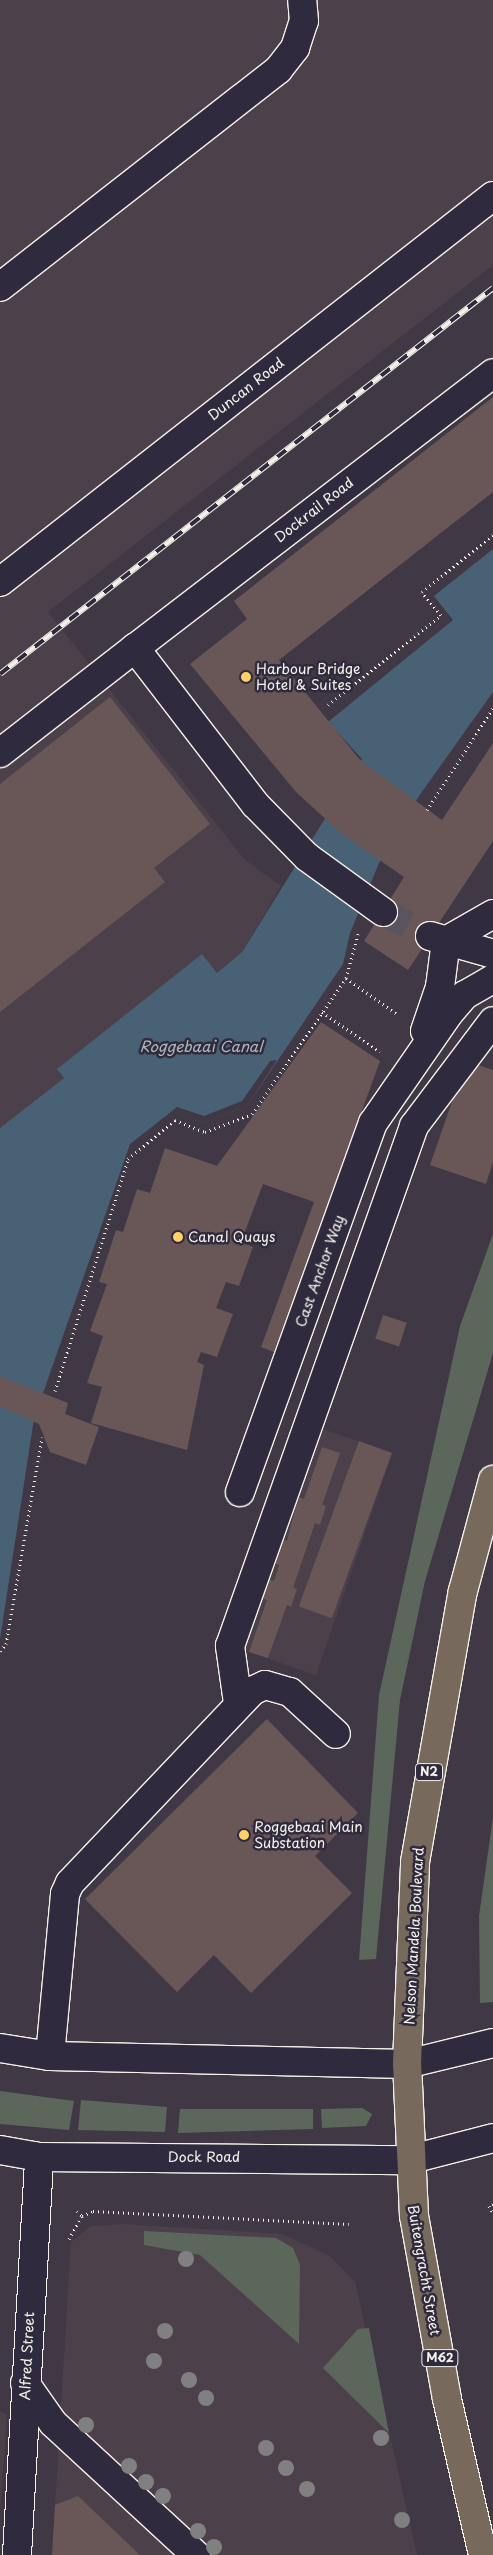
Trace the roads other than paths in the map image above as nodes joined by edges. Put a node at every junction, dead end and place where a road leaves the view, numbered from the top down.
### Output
1 (302, 0) edge
2 (493, 196) edge
3 (0, 287) edge
4 (493, 373) edge
5 (0, 582) edge
6 (135, 648) junction
7 (0, 753) edge
8 (377, 908) tunnel mouth
9 (493, 914) edge
10 (438, 938) junction
11 (493, 954) edge
12 (493, 979) edge
13 (493, 1021) edge
14 (414, 1058) junction
15 (492, 1483) edge
16 (240, 1492) dead end
17 (238, 1702) junction
18 (336, 1734) dead end
19 (493, 2043) edge
20 (0, 2048) edge
21 (50, 2056) junction
22 (407, 2064) junction
23 (493, 2138) edge
24 (0, 2150) edge
25 (39, 2157) junction
26 (408, 2160) junction
27 (26, 2383) junction
28 (17, 2555) edge
29 (196, 2555) edge
30 (483, 2555) edge

1 - 3 street
2 - 5 street, Duncan Road
4 - 6 street, Dockrail Road
6 - 7 street, Dockrail Road
6 - 8 street
9 - 10 street
10 - 11 street
10 - 14 street, Cast Anchor Way
12 - 14 street, Cast Anchor Way
13 - 17 street
14 - 16 street, Cast Anchor Way
15 - 22 main road, Nelson Mandela Boulevard / N2
17 - 18 street
17 - 21 street
19 - 22 street
20 - 21 street
21 - 22 street
22 - 26 main road, Nelson Mandela Boulevard / N2
23 - 26 street, Dock Road
24 - 25 street, Dock Road
25 - 26 street, Dock Road
25 - 27 street, Alfred Street
26 - 30 main road, Buitengracht Street / M62
27 - 28 street, Alfred Street
27 - 29 street

